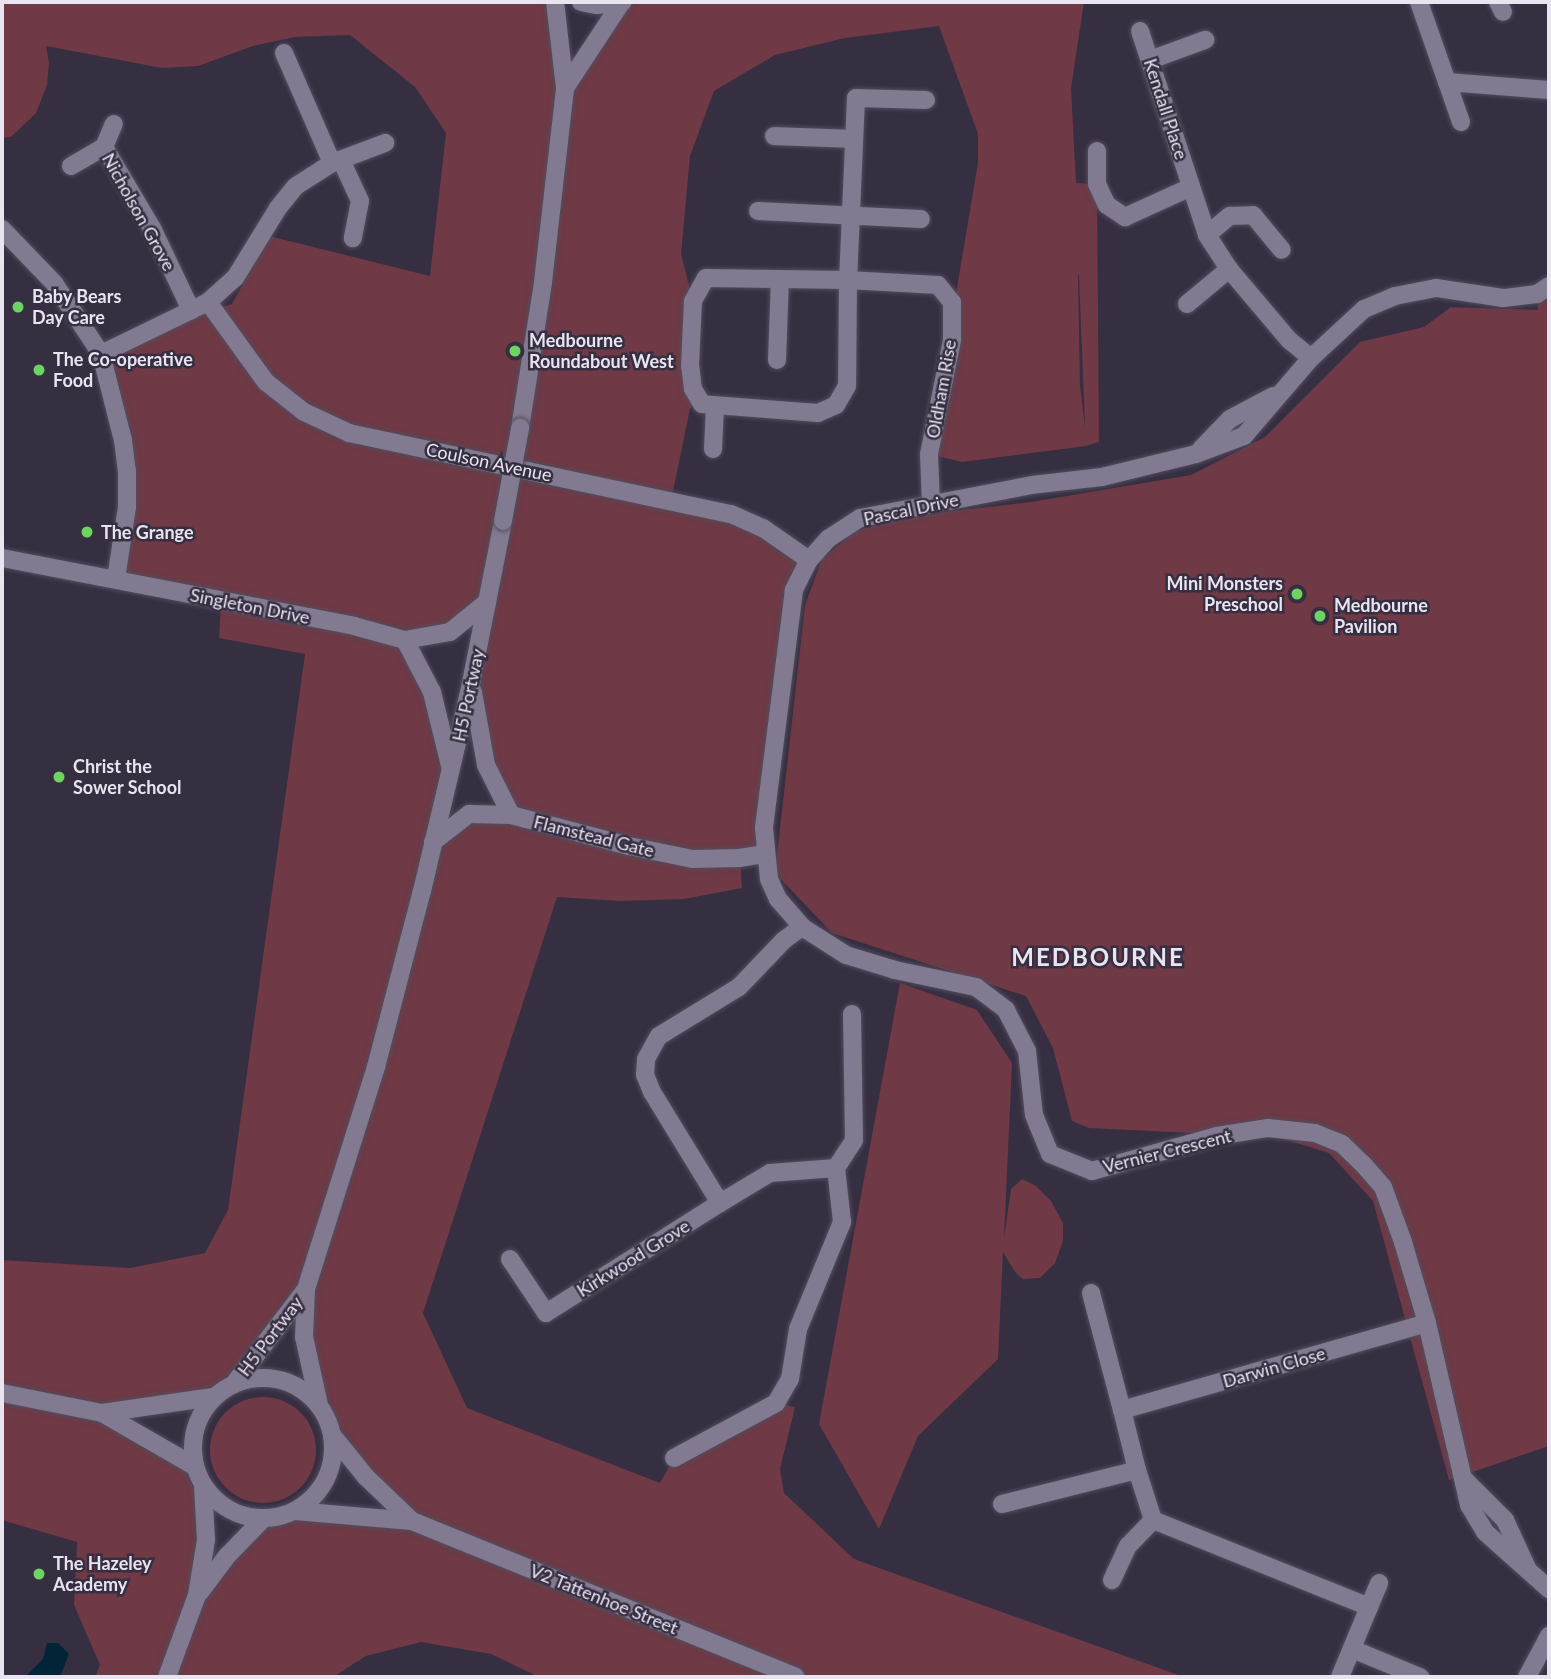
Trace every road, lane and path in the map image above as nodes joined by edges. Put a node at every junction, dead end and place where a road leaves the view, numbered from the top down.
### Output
1 (555, 2) edge
2 (582, 2) edge
3 (622, 2) edge
4 (1419, 2) edge
5 (1140, 31) dead end
6 (1206, 40) dead end
7 (284, 53) dead end
8 (1150, 60) junction
9 (1447, 82) junction
10 (565, 88) junction
11 (1549, 90) edge
12 (926, 100) dead end
13 (1461, 122) dead end
14 (114, 124) dead end
15 (774, 136) dead end
16 (853, 139) junction
17 (385, 143) dead end
18 (104, 147) junction
19 (1097, 151) dead end
20 (337, 161) junction
21 (71, 166) dead end
22 (1191, 187) junction
23 (758, 211) dead end
24 (850, 216) junction
25 (920, 219) dead end
26 (2, 229) edge
27 (1207, 235) junction
28 (353, 237) dead end
29 (1282, 250) dead end
30 (1229, 269) junction
31 (780, 280) junction
32 (848, 280) junction
33 (1549, 286) edge
34 (208, 302) junction
35 (1187, 304) dead end
36 (191, 310) junction
37 (101, 354) junction
38 (1311, 358) junction
39 (777, 360) dead end
40 (715, 406) junction
41 (713, 450) dead end
42 (930, 504) junction
43 (2, 558) edge
44 (809, 560) junction
45 (116, 579) junction
46 (487, 602) junction
47 (405, 640) junction
48 (471, 683) junction
49 (451, 769) junction
50 (511, 815) junction
51 (433, 842) junction
52 (764, 854) junction
53 (803, 927) junction
54 (852, 1014) dead end
55 (836, 1168) junction
56 (720, 1203) junction
57 (510, 1259) dead end
58 (306, 1289) junction
59 (1091, 1293) dead end
60 (1427, 1323) junction
61 (234, 1384) junction
62 (2, 1393) edge
63 (213, 1397) junction
64 (319, 1405) junction
65 (1122, 1410) junction
66 (102, 1413) junction
67 (332, 1435) junction
68 (674, 1458) dead end
69 (194, 1466) junction
70 (1137, 1471) junction
71 (203, 1487) junction
72 (1002, 1504) dead end
73 (295, 1511) junction
74 (262, 1519) junction
75 (1153, 1520) junction
76 (412, 1521) junction
77 (1112, 1580) dead end
78 (1379, 1583) dead end
79 (1549, 1589) edge
80 (195, 1601) junction
81 (1369, 1607) junction
82 (1549, 1636) edge
83 (1352, 1649) junction
84 (169, 1672) edge
85 (796, 1677) edge
86 (1340, 1677) edge
87 (1420, 1677) edge
88 (1527, 1677) edge

1 - 10 street, H5 Portway
2 - 3 street
3 - 10 street, H5 Portway
4 - 9 street
5 - 8 street, Kendall Place
6 - 8 street
7 - 20 street
8 - 22 street, Kendall Place
9 - 11 street
9 - 13 street
10 - 46 street, H5 Portway, bridge
12 - 16 street
14 - 18 street
15 - 16 street
16 - 24 street
17 - 20 street
18 - 21 street, Nicholson Grove
18 - 36 street, Nicholson Grove
19 - 22 street
20 - 28 street
20 - 34 street
22 - 27 street, Kendall Place
23 - 24 street
24 - 25 street
24 - 32 street
26 - 37 street
27 - 29 street
27 - 30 street, Kendall Place
30 - 35 street
30 - 38 street, Kendall Place
31 - 32 street, Oldham Rise
31 - 39 street
31 - 40 street, Oldham Rise
32 - 40 street
32 - 42 street, Oldham Rise
33 - 38 street, Pascal Drive
34 - 36 street
34 - 44 street, Coulson Avenue
36 - 37 street
37 - 45 street
38 - 42 street, Pascal Drive
40 - 41 street
42 - 44 street, Pascal Drive
43 - 45 street, Singleton Drive
44 - 52 street, Pascal Drive
45 - 47 street, Singleton Drive
46 - 47 street, Singleton Drive
46 - 48 street, H5 Portway
47 - 49 street
48 - 49 street, H5 Portway
48 - 50 street
49 - 51 street, H5 Portway
50 - 51 street, Flamstead Gate
50 - 52 street, Flamstead Gate
51 - 58 street, H5 Portway
52 - 53 street, Vernier Crescent
53 - 56 street
53 - 60 street, Vernier Crescent
54 - 55 street
55 - 56 street, Kirkwood Grove
55 - 68 street
56 - 57 street, Kirkwood Grove
58 - 61 street, H5 Portway
58 - 64 street, H5 Portway
59 - 65 street
60 - 65 street, Darwin Close
60 - 79 street, Vernier Crescent
61 - 63 street
61 - 64 street
62 - 66 street
63 - 66 street
63 - 69 street
64 - 67 street
65 - 70 street
66 - 69 street
67 - 73 street
67 - 76 street, V2 Tattenhoe Street
69 - 71 street
70 - 72 street
70 - 75 street
71 - 74 street
71 - 80 street
73 - 74 street
73 - 76 street, V2 Tattenhoe Street
74 - 80 street
75 - 77 street
75 - 81 street
76 - 85 street, V2 Tattenhoe Street
78 - 81 street
80 - 84 street
81 - 83 street
82 - 88 street
83 - 86 street
83 - 87 street

